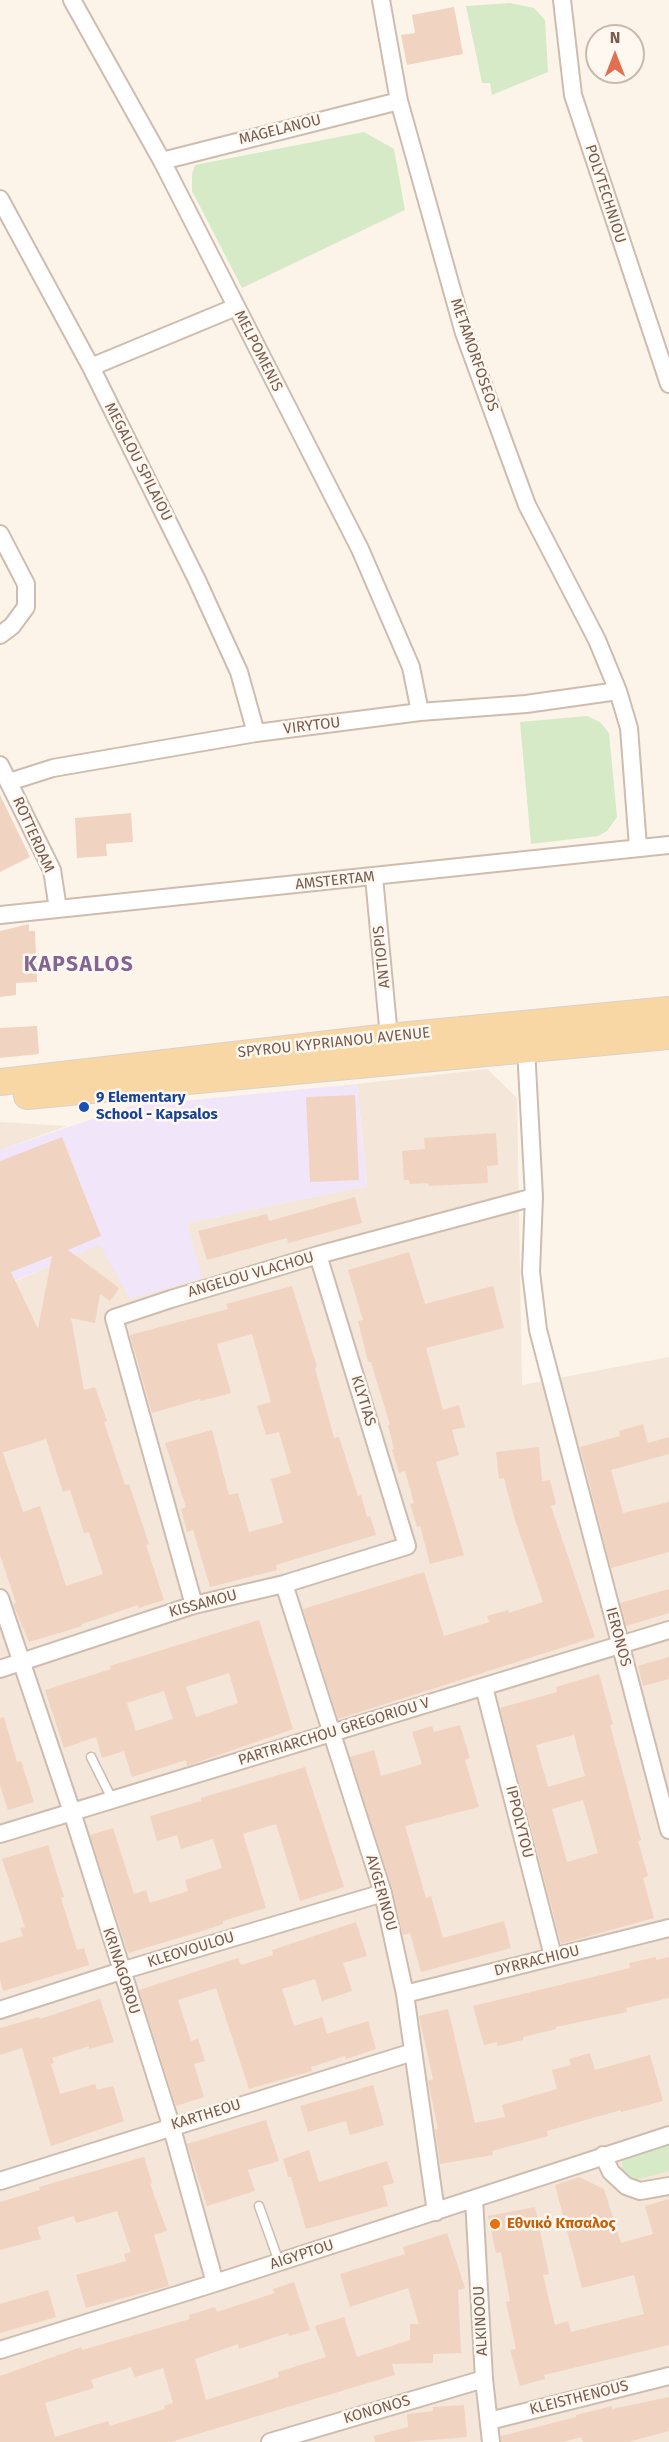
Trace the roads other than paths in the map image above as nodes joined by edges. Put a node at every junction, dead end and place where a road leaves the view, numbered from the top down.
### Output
1 (72, 0) edge
2 (381, 0) edge
3 (562, 0) edge
4 (399, 101) junction
5 (162, 161) junction
6 (0, 199) edge
7 (236, 307) junction
8 (91, 367) junction
9 (669, 384) edge
10 (0, 534) edge
11 (0, 635) edge
12 (618, 691) junction
13 (420, 712) junction
14 (256, 733) junction
15 (0, 765) edge
16 (9, 782) junction
17 (669, 845) edge
18 (638, 847) junction
19 (374, 877) junction
20 (58, 909) junction
21 (0, 915) edge
22 (669, 1010) edge
23 (669, 1036) edge
24 (390, 1037) junction
25 (526, 1048) junction
26 (0, 1082) edge
27 (0, 1099) edge
28 (534, 1197) junction
29 (318, 1255) junction
30 (407, 1546) joint
31 (284, 1584) junction
32 (0, 1598) edge
33 (194, 1605) junction
34 (669, 1630) edge
35 (621, 1645) junction
36 (22, 1661) junction
37 (0, 1669) edge
38 (484, 1687) junction
39 (331, 1732) junction
40 (91, 1757) dead end
41 (112, 1800) junction
42 (72, 1812) junction
43 (669, 1830) edge
44 (0, 1834) edge
45 (382, 1893) junction
46 (669, 1928) edge
47 (553, 1956) junction
48 (121, 1971) junction
49 (405, 1994) junction
50 (0, 2010) edge
51 (413, 2052) junction
52 (171, 2126) junction
53 (669, 2135) edge
54 (603, 2155) junction
55 (0, 2181) edge
56 (669, 2186) edge
57 (474, 2199) junction
58 (259, 2206) dead end
59 (436, 2212) junction
60 (279, 2262) junction
61 (215, 2283) junction
62 (0, 2350) edge
63 (669, 2376) edge
64 (484, 2379) junction
65 (489, 2421) junction
66 (270, 2442) edge
67 (491, 2442) edge

1 - 5 street, MELPOMENIS
2 - 4 street, METAMORFOSEOS
3 - 9 street, POLYTECHNIOU
4 - 5 street, MAGELANOU
4 - 12 street, METAMORFOSEOS
5 - 7 street, MELPOMENIS
6 - 8 street, MEGALOU SPILAIOU
7 - 8 street
7 - 13 street, MELPOMENIS
8 - 14 street, MEGALOU SPILAIOU
10 - 11 street
12 - 13 street, VIRYTOU
12 - 18 street, METAMORFOSEOS
13 - 14 street, VIRYTOU
14 - 16 street, VIRYTOU
15 - 16 street, ROTTERDAM
16 - 20 street, ROTTERDAM
17 - 18 street, AMSTERTAM
18 - 19 street, AMSTERTAM
19 - 20 street, AMSTERTAM
19 - 24 street, ANTIOPIS
20 - 21 street, AMSTERTAM
22 - 24 main road, SPYROU KYPRIANOU AVENUE
23 - 25 main road, SPYROU KYPRIANOU AVENUE
24 - 26 main road, SPYROU KYPRIANOU AVENUE
25 - 27 main road, SPYROU KYPRIANOU AVENUE
25 - 28 street
28 - 29 street, ANGELOU VLACHOU
28 - 35 street, IERONOS
29 - 30 street, KLYTIAS
29 - 33 street, ANGELOU VLACHOU
30 - 31 street, KISSAMOU
31 - 33 street, KISSAMOU
31 - 39 street, AVGERINOU
32 - 36 street
33 - 36 street, KISSAMOU
34 - 35 street, PARTRIARCHOU GREGORIOU V
35 - 38 street, PARTRIARCHOU GREGORIOU V
35 - 43 street, IERONOS
36 - 37 street, KISSAMOU
36 - 42 street, KRINAGOROU
38 - 39 street, PARTRIARCHOU GREGORIOU V
38 - 47 street, IPPOLYTOU
39 - 41 street, PARTRIARCHOU GREGORIOU V
39 - 45 street, AVGERINOU
40 - 41 lane
41 - 42 street, PARTRIARCHOU GREGORIOU V
42 - 44 street, PARTRIARCHOU GREGORIOU V
42 - 48 street, KRINAGOROU
45 - 48 street, KLEOVOULOU
45 - 49 street, AVGERINOU
46 - 47 street, DYRRACHIOU
47 - 49 street, DYRRACHIOU
48 - 50 street, KLEOVOULOU
48 - 52 street, KRINAGOROU
49 - 51 street, AVGERINOU
51 - 52 street, KARTHEOU
51 - 59 street, AVGERINOU
52 - 55 street, KARTHEOU
52 - 61 street, KRINAGOROU
53 - 54 street, AIGYPTOU
54 - 56 street
54 - 57 street, AIGYPTOU
57 - 59 street, AIGYPTOU
57 - 64 street, ALKINOOU
58 - 60 lane
59 - 60 street, AIGYPTOU
60 - 61 street, AIGYPTOU
61 - 62 street, AIGYPTOU
63 - 65 street, KLEISTHENOUS
64 - 65 street, ALKINOOU
64 - 66 street, KONONOS
65 - 67 street, ALKINOOU

